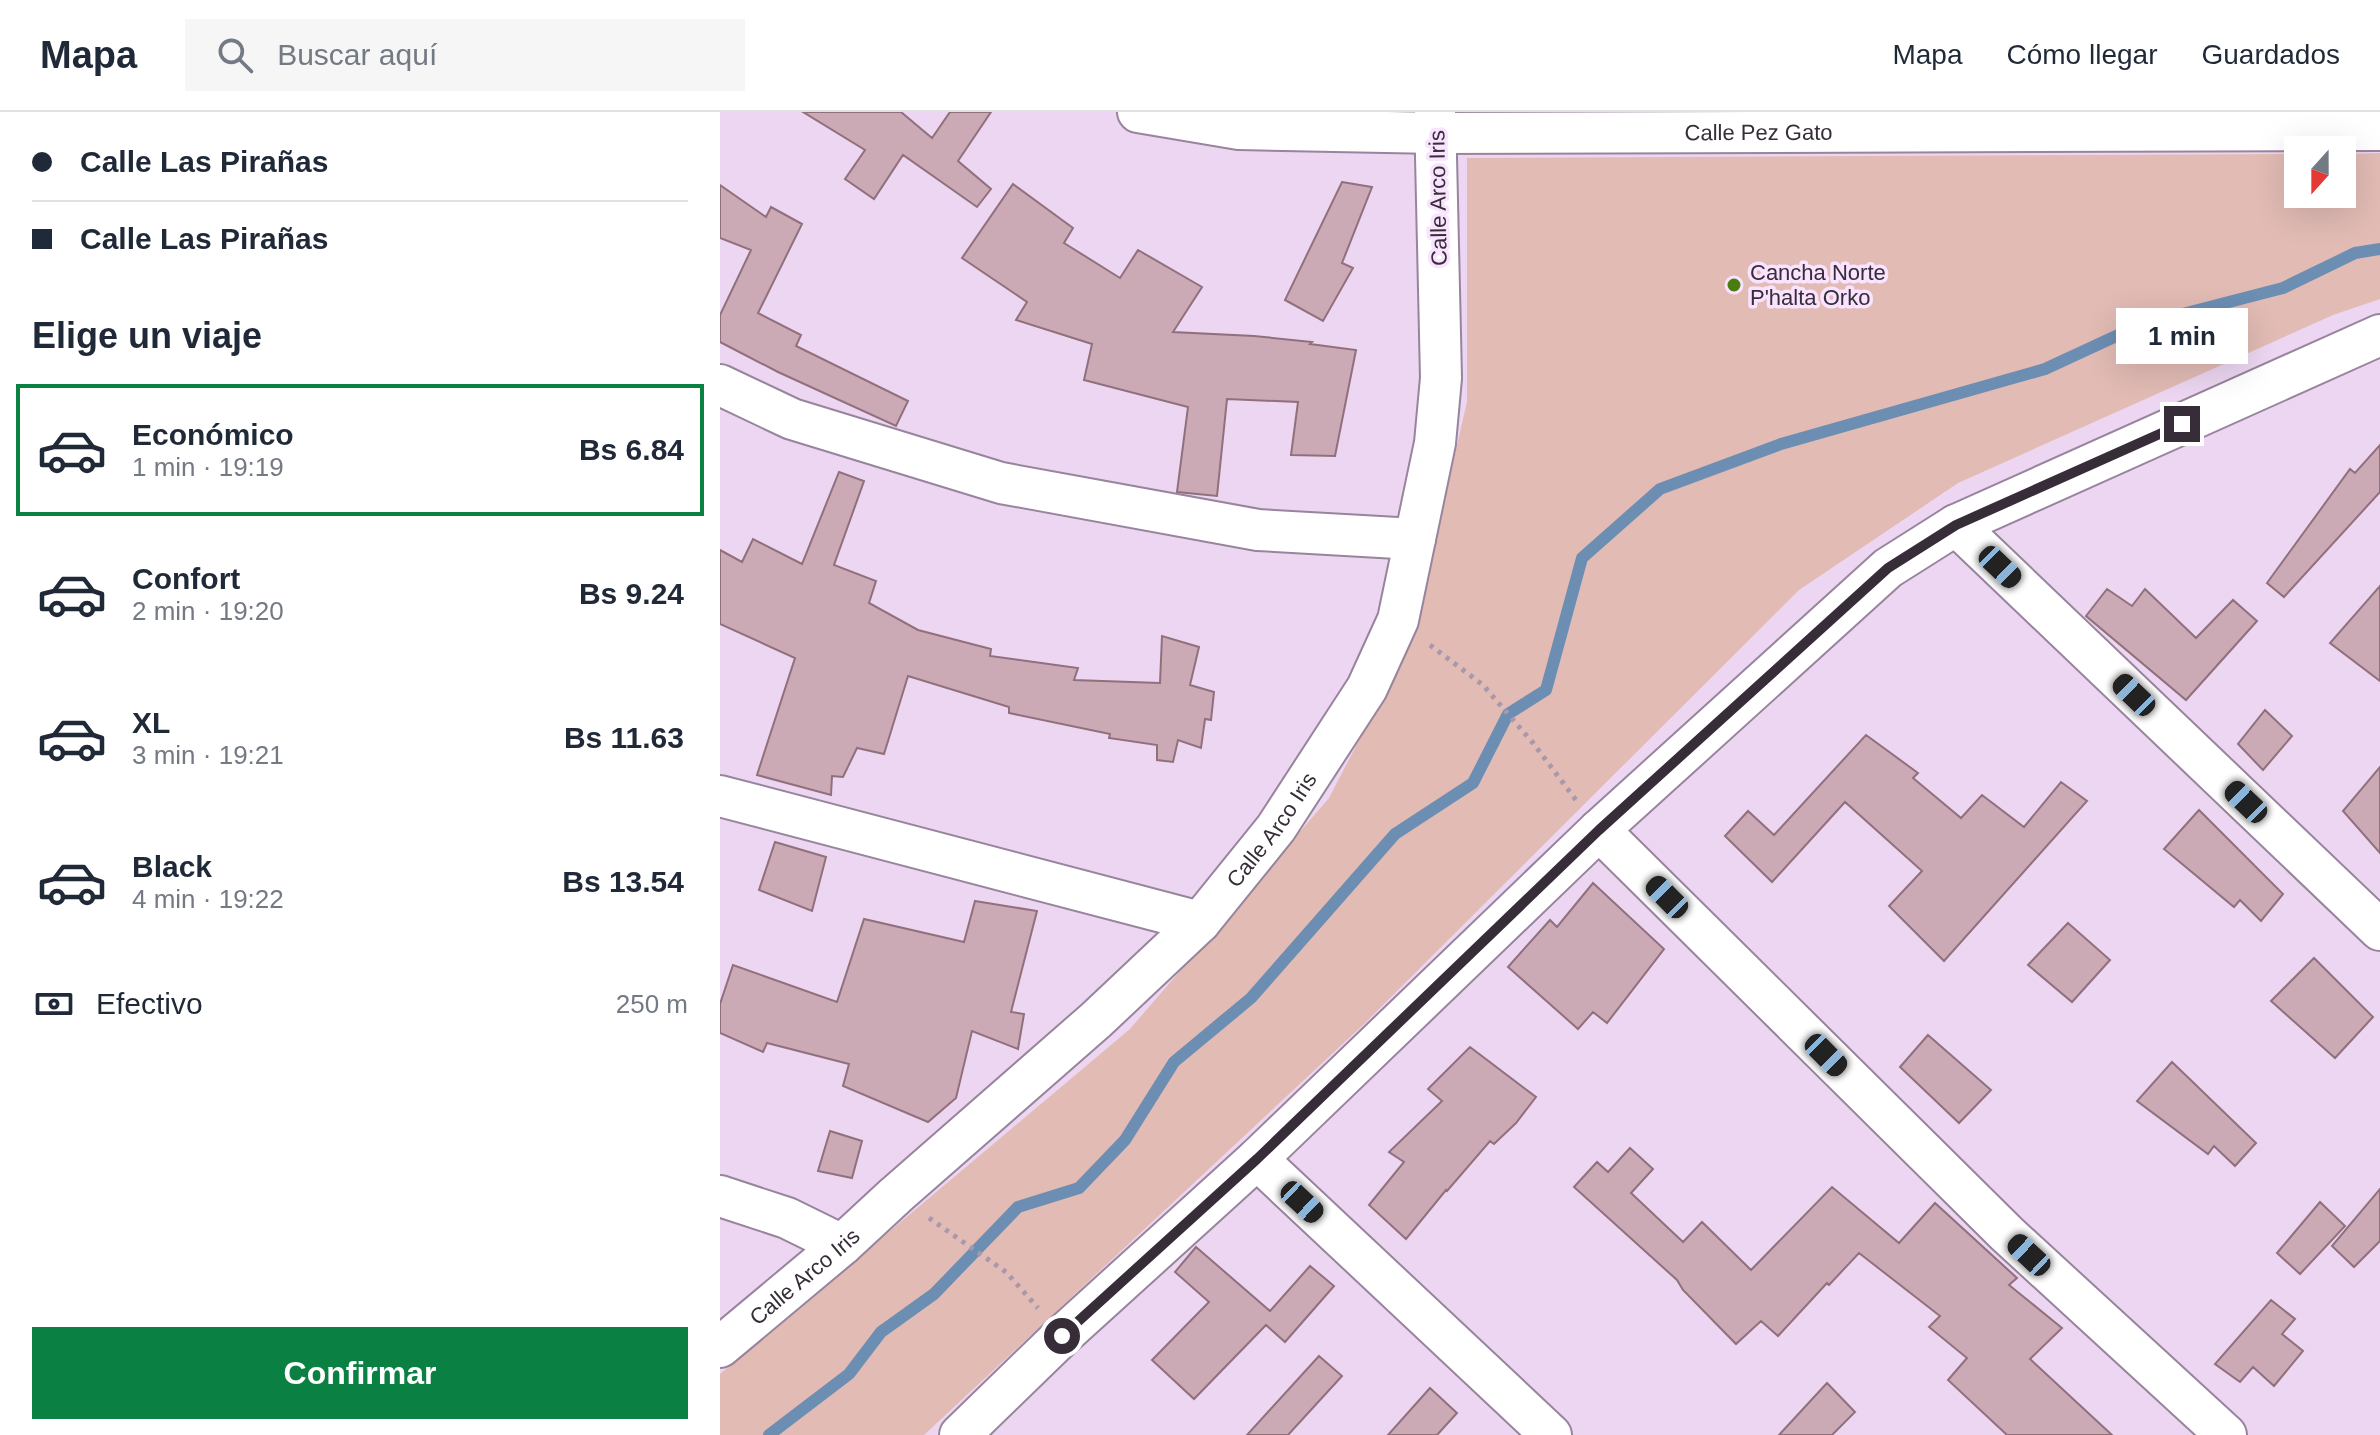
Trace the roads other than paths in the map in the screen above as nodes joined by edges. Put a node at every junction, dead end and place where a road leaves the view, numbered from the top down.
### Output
1 (1138, 112) edge
2 (1436, 123) edge
3 (2380, 130) edge
4 (2380, 335) edge
5 (720, 385) edge
6 (1956, 525) junction
7 (1415, 539) junction
8 (720, 796) edge
9 (1599, 830) junction
10 (1200, 922) junction
11 (2380, 930) edge
12 (1257, 1159) junction
13 (720, 1196) edge
14 (842, 1245) junction
15 (720, 1347) edge
16 (960, 1435) edge
17 (1551, 1435) edge
18 (2226, 1435) edge

1 - 2 street, Calle Pez Gato
2 - 3 street, Calle Pez Gato
2 - 7 street, Calle Arco Iris
4 - 6 street
5 - 7 street
6 - 9 street
6 - 11 street
7 - 10 street, Calle Arco Iris
8 - 10 street
9 - 12 street
9 - 18 street
10 - 14 street, Calle Arco Iris
12 - 16 street
12 - 17 street
13 - 14 street
14 - 15 street, Calle Arco Iris

